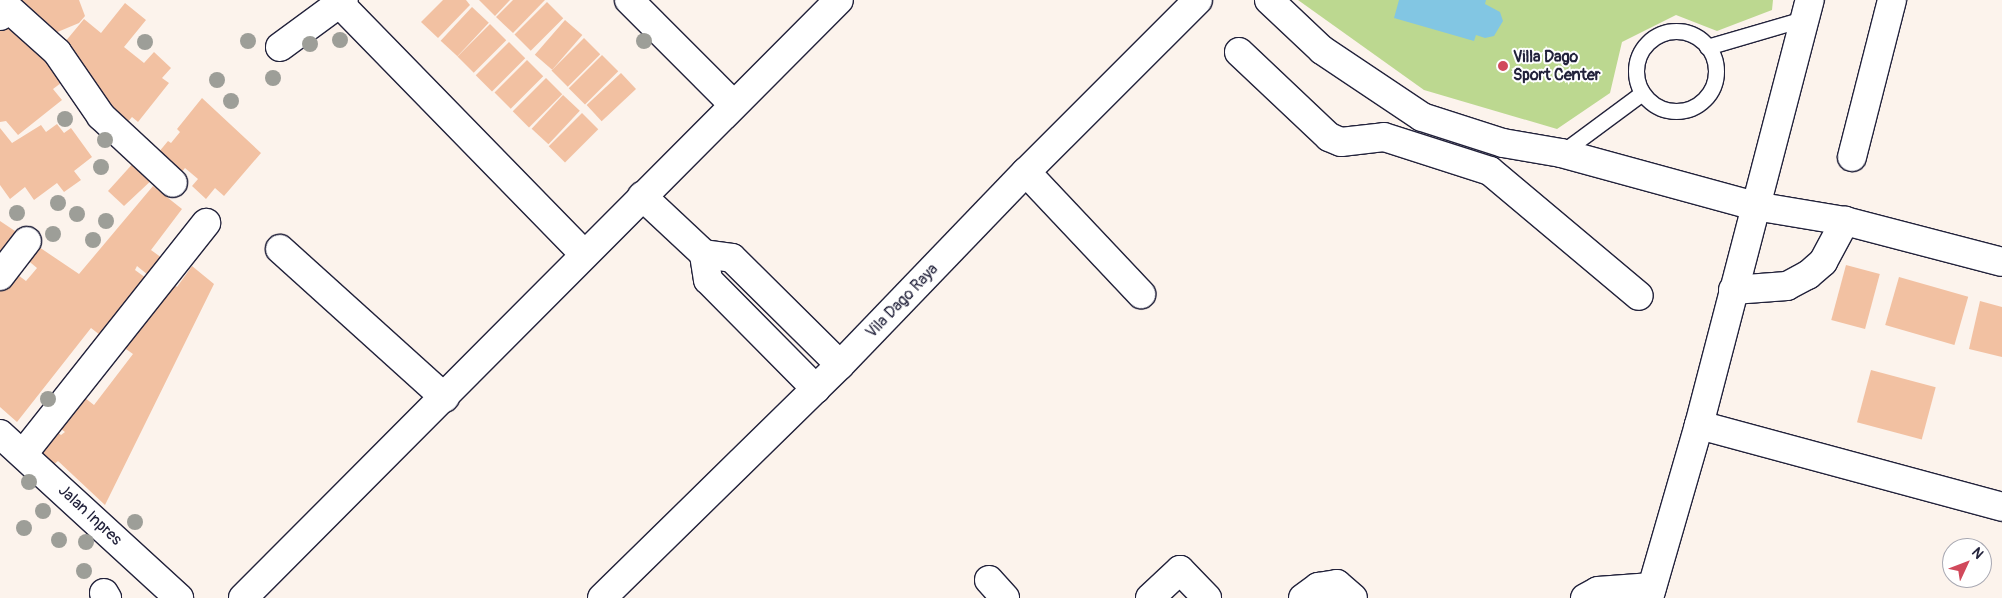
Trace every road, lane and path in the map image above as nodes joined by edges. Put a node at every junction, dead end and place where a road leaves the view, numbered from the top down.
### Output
1 (629, 0) edge
2 (839, 0) edge
3 (1198, 0) edge
4 (1269, 0) edge
5 (1892, 0) edge
6 (342, 2) edge
7 (1808, 9) edge
8 (0, 16) edge
9 (280, 47) dead end
10 (1708, 47) junction
11 (1239, 52) dead end
12 (1642, 92) junction
13 (734, 105) junction
14 (1503, 143) junction
15 (1561, 153) junction
16 (1852, 157) dead end
17 (1490, 171) junction
18 (1026, 172) junction
19 (173, 183) dead end
20 (642, 196) junction
21 (1755, 206) junction
22 (1845, 221) junction
23 (206, 223) dead end
24 (28, 241) dead end
25 (280, 249) dead end
26 (584, 254) junction
27 (704, 254) junction
28 (2002, 262) edge
29 (0, 276) edge
30 (1733, 290) junction
31 (1141, 294) dead end
32 (1639, 296) dead end
33 (840, 365) junction
34 (816, 389) junction
35 (444, 398) junction
36 (1699, 425) junction
37 (0, 434) edge
38 (23, 454) junction
39 (2002, 507) edge
40 (1651, 593) edge
41 (179, 598) edge
42 (243, 598) edge
43 (602, 598) edge
44 (1150, 598) edge
45 (1206, 598) edge
46 (1303, 598) edge
47 (1353, 598) edge
48 (1585, 598) edge

1 - 13 street
2 - 13 street
3 - 18 street, Vila Dago Raya
4 - 14 street
5 - 16 street
6 - 9 street
6 - 26 street
7 - 10 lane
7 - 21 street
8 - 19 street
10 - 12 lane
10 - 12 lane
11 - 17 street
12 - 15 lane
13 - 20 street
14 - 15 street
14 - 17 street
15 - 21 street
17 - 32 street
18 - 31 street
18 - 33 street, Vila Dago Raya
20 - 26 street
20 - 27 street
21 - 22 street
21 - 30 street
22 - 28 street
22 - 30 street
23 - 38 street
24 - 29 street
25 - 35 street
26 - 35 street
27 - 33 street
27 - 34 street
30 - 36 street
33 - 34 street, Vila Dago Raya
34 - 43 street, Vila Dago Raya
35 - 42 street
36 - 39 street
36 - 40 street
37 - 38 street, Jalan Inpres
38 - 41 street, Jalan Inpres
40 - 48 street
44 - 45 street
46 - 47 street

